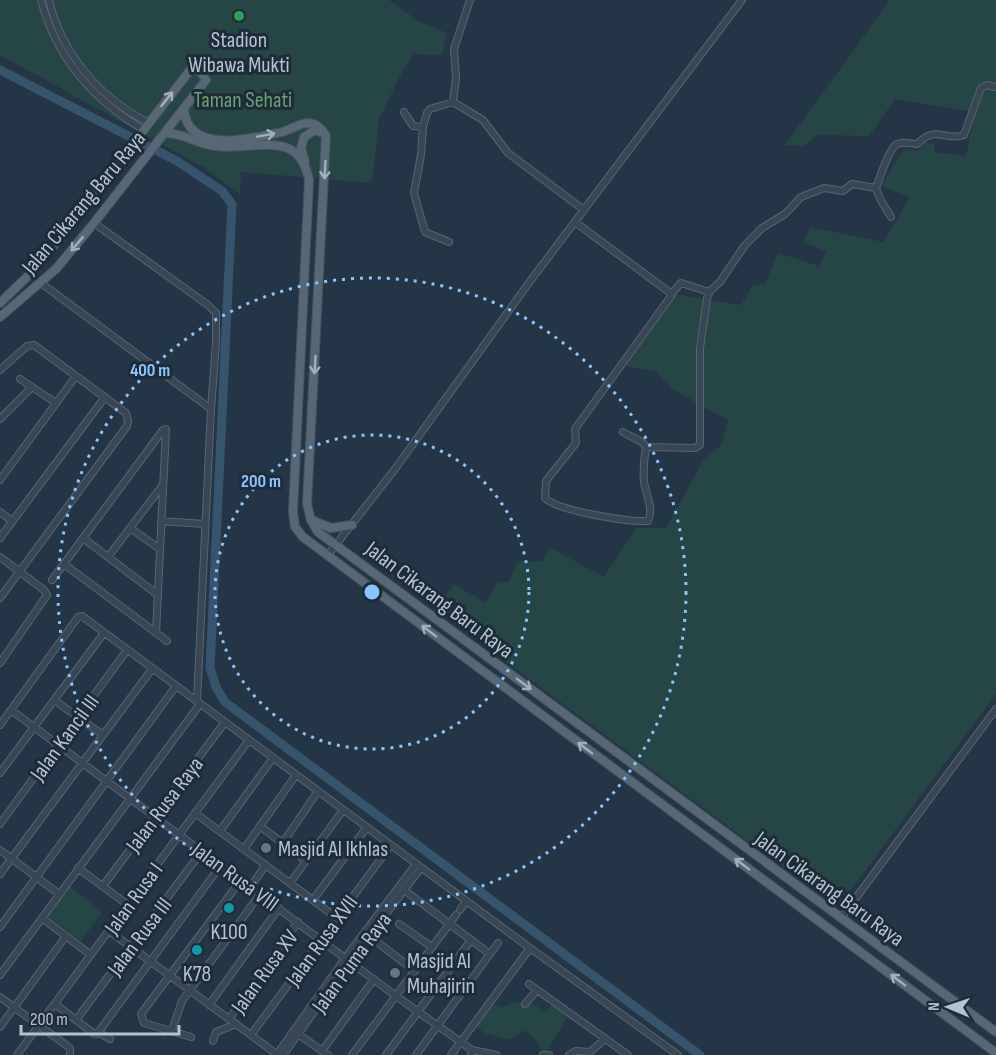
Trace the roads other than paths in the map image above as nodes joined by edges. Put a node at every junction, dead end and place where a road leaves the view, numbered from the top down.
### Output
1 (41, 0) edge
2 (48, 0) edge
3 (470, 0) edge
4 (742, 0) edge
5 (996, 87) edge
6 (453, 102) junction
7 (184, 109) junction
8 (404, 112) dead end
9 (423, 127) junction
10 (145, 128) junction
11 (163, 136) junction
12 (326, 136) junction
13 (307, 168) junction
14 (876, 188) junction
15 (585, 210) junction
16 (891, 217) dead end
17 (574, 222) junction
18 (94, 223) junction
19 (449, 242) dead end
20 (41, 283) junction
21 (709, 292) junction
22 (671, 294) junction
23 (0, 303) edge
24 (0, 317) edge
25 (0, 370) edge
26 (76, 376) junction
27 (20, 379) dead end
28 (32, 387) junction
29 (105, 397) junction
30 (56, 404) junction
31 (211, 409) junction
32 (0, 419) edge
33 (623, 432) dead end
34 (646, 447) junction
35 (0, 480) edge
36 (163, 485) junction
37 (0, 512) edge
38 (310, 520) junction
39 (12, 521) junction
40 (161, 521) junction
41 (205, 524) junction
42 (352, 525) junction
43 (130, 528) junction
44 (0, 537) edge
45 (83, 538) junction
46 (336, 544) junction
47 (160, 549) junction
48 (327, 556) junction
49 (0, 557) edge
50 (108, 557) junction
51 (64, 564) junction
52 (20, 572) junction
53 (52, 580) dead end
54 (158, 595) junction
55 (0, 598) edge
56 (104, 633) junction
57 (156, 633) junction
58 (167, 641) dead end
59 (127, 650) junction
60 (0, 663) edge
61 (152, 669) junction
62 (197, 683) junction
63 (176, 686) junction
64 (186, 693) junction
65 (54, 700) junction
66 (198, 703) junction
67 (996, 709) edge
68 (11, 710) junction
69 (79, 717) junction
70 (225, 722) junction
71 (0, 725) edge
72 (34, 728) junction
73 (103, 735) junction
74 (249, 740) junction
75 (58, 746) junction
76 (273, 758) junction
77 (82, 764) junction
78 (0, 773) edge
79 (296, 775) junction
80 (106, 780) junction
81 (318, 791) junction
82 (130, 798) junction
83 (343, 810) junction
84 (694, 810) junction
85 (195, 813) junction
86 (155, 816) junction
87 (686, 823) junction
88 (0, 824) edge
89 (260, 826) junction
90 (367, 827) junction
91 (220, 831) junction
92 (179, 834) junction
93 (282, 844) junction
94 (391, 845) junction
95 (244, 849) junction
96 (0, 850) edge
97 (202, 851) junction
98 (12, 859) junction
99 (306, 861) junction
100 (221, 865) junction
101 (266, 865) junction
102 (419, 866) junction
103 (78, 868) junction
104 (0, 874) edge
105 (36, 877) junction
106 (241, 880) junction
107 (290, 883) junction
108 (103, 886) junction
109 (250, 886) junction
110 (404, 890) junction
111 (59, 894) junction
112 (260, 894) junction
113 (313, 900) junction
114 (466, 901) junction
115 (128, 905) junction
116 (279, 908) junction
117 (386, 915) junction
118 (42, 918) junction
119 (337, 918) junction
120 (841, 918) junction
121 (298, 922) junction
122 (449, 924) junction
123 (0, 927) edge
124 (109, 931) junction
125 (66, 936) junction
126 (369, 936) junction
127 (321, 939) junction
128 (471, 940) junction
129 (498, 943) dead end
130 (131, 947) junction
131 (432, 947) junction
132 (530, 948) junction
133 (490, 954) junction
134 (91, 955) junction
135 (348, 959) junction
136 (150, 961) junction
137 (415, 971) junction
138 (0, 975) edge
139 (169, 976) junction
140 (374, 979) junction
141 (528, 984) dead end
142 (189, 990) junction
143 (537, 990) junction
144 (396, 996) junction
145 (0, 997) edge
146 (55, 1004) junction
147 (525, 1004) dead end
148 (209, 1005) junction
149 (14, 1008) junction
150 (418, 1011) junction
151 (229, 1019) junction
152 (76, 1020) junction
153 (236, 1024) junction
154 (438, 1025) junction
155 (39, 1026) junction
156 (0, 1027) edge
157 (172, 1030) junction
158 (98, 1032) junction
159 (996, 1032) edge
160 (298, 1034) junction
161 (251, 1035) junction
162 (191, 1037) dead end
163 (110, 1039) dead end
164 (605, 1039) junction
165 (213, 1041) dead end
166 (461, 1041) junction
167 (325, 1053) edge
168 (472, 1053) edge
169 (996, 1053) edge
170 (589, 1054) edge
171 (17, 1055) edge
172 (70, 1055) edge
173 (279, 1055) edge
174 (352, 1055) edge
175 (386, 1055) edge
176 (416, 1055) edge
177 (451, 1055) edge
178 (496, 1055) edge
179 (543, 1055) edge
180 (549, 1055) edge
181 (569, 1055) edge
182 (628, 1055) edge
183 (676, 1055) edge

1 - 10 street, Jalan Cikarang Baru Raya
2 - 10 street, Jalan Cikarang Baru Raya
3 - 6 street
4 - 15 street
5 - 14 street
6 - 9 street
6 - 15 street
10 -> 7 main road, Jalan Cikarang Baru Raya
7 - 11 main road, Jalan Cikarang Baru Raya
7 -> 12 main road
8 - 9 street
9 - 19 street
10 - 23 main road, Jalan Cikarang Baru Raya
11 - 13 main road, Jalan Cikarang Baru Raya
11 - 18 main road, Jalan Cikarang Baru Raya
12 - 13 main road
12 -> 38 main road
13 - 48 main road, Jalan Cikarang Baru Raya
14 - 16 street
14 - 21 street
15 - 17 street
17 - 22 street
17 - 42 street
18 -> 20 main road, Jalan Cikarang Baru Raya
18 - 31 street
20 - 24 main road, Jalan Cikarang Baru Raya
20 - 31 street
21 - 22 street
21 - 34 street
22 - 34 street
25 - 26 street
26 - 29 street
26 - 30 street
27 - 28 street
28 - 30 street
28 - 32 street
29 - 39 street
29 - 52 street
30 - 35 street
31 - 41 street
33 - 34 street
36 - 40 street
36 - 43 street
36 - 45 street
37 - 39 street
38 - 42 main road
38 - 46 main road, Jalan Cikarang Baru Raya
39 - 44 street
40 - 41 street
40 - 47 street
41 - 62 street
42 - 46 street
43 - 47 street
43 - 50 street
45 - 50 street
45 - 51 street
46 - 48 street
46 -> 84 main road, Jalan Cikarang Baru Raya
47 - 54 street
87 -> 48 main road, Jalan Cikarang Baru Raya
49 - 52 street
50 - 54 street
51 - 53 street
51 - 57 street
52 - 55 street
52 - 60 street
54 - 57 street
56 - 59 street
56 - 65 street
56 - 68 street
57 - 58 street
59 - 61 street
59 - 69 street, Jalan Kancil III
61 - 63 street
61 - 73 street
62 - 64 street
62 - 66 street
63 - 64 street
63 - 80 street
64 - 66 street
65 - 69 street
65 - 72 street
66 - 70 street
66 - 82 street
67 - 120 street
68 - 71 street
68 - 72 street, Jalan Rusa VIII
69 - 73 street
69 - 75 street, Jalan Kancil III
70 - 74 street
70 - 86 street, Jalan Rusa Raya
72 - 75 street, Jalan Rusa VIII
72 - 78 street
73 - 77 street
74 - 76 street
74 - 85 street, Jalan Rusa I
75 - 77 street, Jalan Rusa VIII
75 - 88 street, Jalan Kancil III
76 - 79 street
76 - 91 street
77 - 80 street, Jalan Rusa VIII
77 - 98 street
79 - 81 street
79 - 89 street
80 - 82 street, Jalan Rusa VIII
80 - 105 street
81 - 83 street
81 - 93 street
82 - 86 street, Jalan Rusa VIII
82 - 103 street
83 - 90 street
83 - 99 street
84 - 87 main road
84 - 120 main road, Jalan Cikarang Baru Raya
85 - 91 street
85 - 92 street, Jalan Rusa I
86 - 92 street, Jalan Rusa VIII
86 - 108 street, Jalan Rusa Raya
169 -> 87 main road, Jalan Cikarang Baru Raya
89 - 93 street
89 - 95 street
90 - 94 street
90 - 113 street
91 - 95 street
92 - 97 street, Jalan Rusa VIII
92 - 115 street, Jalan Rusa I
93 - 99 street
94 - 102 street
94 - 119 street, Jalan Rusa XVII
95 - 101 street
96 - 98 street
97 - 100 street, Jalan Rusa VIII
97 - 130 street, Jalan Rusa III
98 - 104 street
98 - 105 street
99 - 107 street
100 - 106 street, Jalan Rusa VIII
100 - 136 street
101 - 107 street
101 - 109 street
102 - 110 street, Jalan Puma Raya
102 - 114 street
102 - 135 street
103 - 108 street
103 - 111 street
105 - 111 street
105 - 123 street
106 - 109 street, Jalan Rusa VIII
106 - 139 street
107 - 113 street
108 - 115 street
109 - 112 street, Jalan Rusa VIII
110 - 117 street, Jalan Puma Raya
110 - 122 street
111 - 118 street
112 - 116 street, Jalan Rusa VIII
112 - 142 street
113 - 119 street
114 - 122 street
114 - 132 street
115 - 124 street, Jalan Rusa I
116 - 121 street, Jalan Rusa VIII
116 - 148 street
117 - 126 street, Jalan Puma Raya
117 - 131 street
118 - 125 street
118 - 138 street
119 - 127 street, Jalan Rusa XVII
120 - 159 main road, Jalan Cikarang Baru Raya
121 - 127 street, Jalan Rusa VIII
121 - 151 street, Jalan Rusa XV
122 - 128 street
122 - 131 street
124 - 130 street
124 - 134 street, Jalan Rusa I
125 - 134 street
125 - 149 street
126 - 135 street, Jalan Puma Raya
126 - 137 street
127 - 135 street, Jalan Rusa VIII
127 - 161 street, Jalan Rusa XVII
128 - 133 street
128 - 150 street
129 - 133 street
130 - 136 street
130 - 152 street, Jalan Rusa III
131 - 137 street
132 - 166 street
132 - 183 street
133 - 154 street
134 - 146 street, Jalan Rusa I
135 - 140 street, Jalan Rusa VIII
135 - 160 street, Jalan Puma Raya
135 - 173 street, Jalan Puma Raya
136 - 139 street
136 - 158 street
137 - 144 street
139 - 142 street
139 - 157 street
140 - 144 street, Jalan Rusa VIII
140 - 167 street
141 - 143 street
142 - 148 street
142 - 157 street
143 - 147 street
143 - 164 street
144 - 150 street, Jalan Rusa VIII
144 - 174 street
145 - 149 street
146 - 152 street
146 - 155 street, Jalan Rusa I
148 - 151 street
149 - 155 street
149 - 156 street
150 - 154 street, Jalan Rusa VIII
150 - 175 street
151 - 153 street
152 - 158 street
153 - 161 street
153 - 165 street
154 - 166 street, Jalan Rusa VIII
154 - 176 street
155 - 171 street, Jalan Rusa I
155 - 172 street
157 - 162 street
158 - 163 street
160 - 167 street
160 - 173 street, Jalan Puma Raya
161 - 173 street
164 - 170 street
164 - 182 street
166 - 168 street, Jalan Rusa VIII
166 - 177 street
168 - 178 street
170 - 181 street
179 - 180 street

